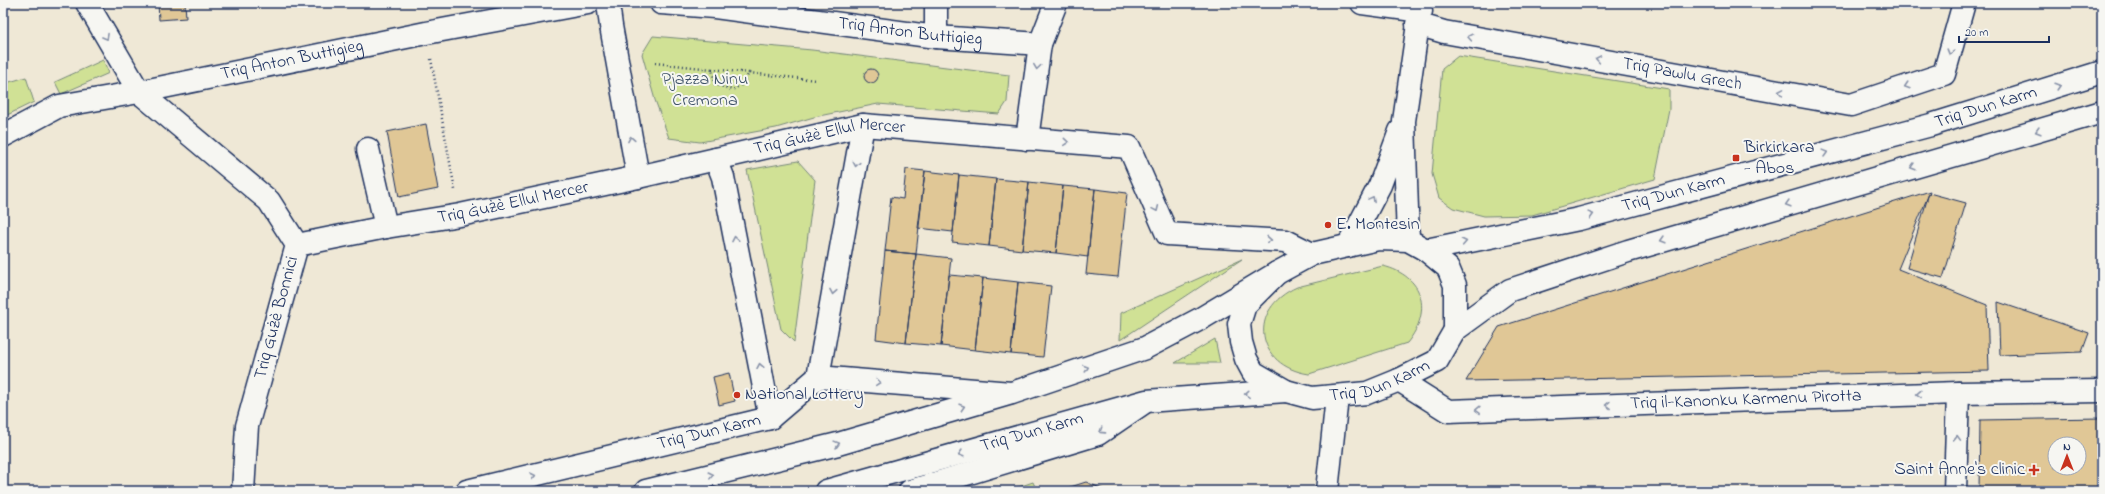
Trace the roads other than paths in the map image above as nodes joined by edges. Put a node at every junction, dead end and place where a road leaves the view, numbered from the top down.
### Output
1 (87, 3) edge
2 (588, 3) edge
3 (608, 3) edge
4 (661, 3) edge
5 (936, 3) edge
6 (1056, 3) edge
7 (1362, 3) edge
8 (1964, 3) edge
9 (715, 5) edge
10 (1419, 13) edge
11 (936, 37) junction
12 (1040, 44) junction
13 (2102, 72) edge
14 (139, 92) junction
15 (2102, 112) edge
16 (1404, 121) junction
17 (863, 125) junction
18 (3, 136) edge
19 (1027, 139) junction
20 (368, 149) dead end
21 (716, 159) junction
22 (638, 177) junction
23 (386, 227) junction
24 (297, 245) junction
25 (1417, 245) junction
26 (1348, 246) junction
27 (1312, 254) junction
28 (1276, 273) junction
29 (1455, 330) junction
30 (818, 377) junction
31 (1399, 380) junction
32 (1286, 391) junction
33 (2102, 391) edge
34 (1012, 393) junction
35 (1958, 393) junction
36 (1337, 397) junction
37 (1146, 401) junction
38 (770, 418) junction
39 (243, 491) edge
40 (467, 491) edge
41 (646, 491) edge
42 (826, 491) edge
43 (910, 491) edge
44 (1327, 491) edge
45 (1955, 491) edge

1 -> 14 main road, Triq Gużè Bonnici
2 - 14 main road, Triq Anton Buttigieg
22 -> 3 main road
4 - 9 main road, Triq Anton Buttigieg
5 - 11 main road
6 - 12 main road
7 - 10 main road, Triq Pawlu Grech
8 -> 10 main road, Triq Pawlu Grech
9 - 11 main road, Triq Anton Buttigieg
10 - 16 main road
11 - 12 main road, Triq Anton Buttigieg
12 -> 19 main road
25 -> 13 main road, Triq Dun Karm
14 - 18 main road, Triq Anton Buttigieg
14 - 24 main road, Triq Gużè Bonnici
15 -> 29 main road, Triq Dun Karm
16 - 25 main road
26 -> 16 main road
17 - 19 main road, Triq Ġużè Ellul Mercer
17 - 21 main road, Triq Ġużè Ellul Mercer
17 -> 30 main road
19 -> 27 main road, Triq Ġużè Ellul Mercer
20 - 23 main road
21 - 22 main road, Triq Ġużè Ellul Mercer
38 -> 21 main road
22 - 23 main road, Triq Ġużè Ellul Mercer
23 - 24 main road, Triq Ġużè Ellul Mercer
24 - 39 main road, Triq Gużè Bonnici
25 - 26 main road, Triq Dun Karm
25 - 29 main road
26 - 27 main road, Triq Dun Karm
27 - 28 main road, Triq Dun Karm
28 - 32 main road, Triq Dun Karm
34 -> 28 main road, Triq Dun Karm
29 - 31 main road, Triq Dun Karm
30 -> 34 main road, Triq Dun Karm
30 - 38 main road, Triq Dun Karm
35 -> 31 main road, Triq il-Kanonku Karmenu Pirotta
31 - 36 main road, Triq Dun Karm
32 - 36 main road, Triq Dun Karm
32 -> 37 main road, Triq Dun Karm
33 - 35 main road, Triq il-Kanonku Karmenu Pirotta
41 -> 34 main road, Triq Dun Karm
45 -> 35 main road
36 - 44 main road
37 -> 42 main road, Triq Dun Karm
37 -> 43 main road, Triq Dun Karm
40 -> 38 main road, Triq Dun Karm

